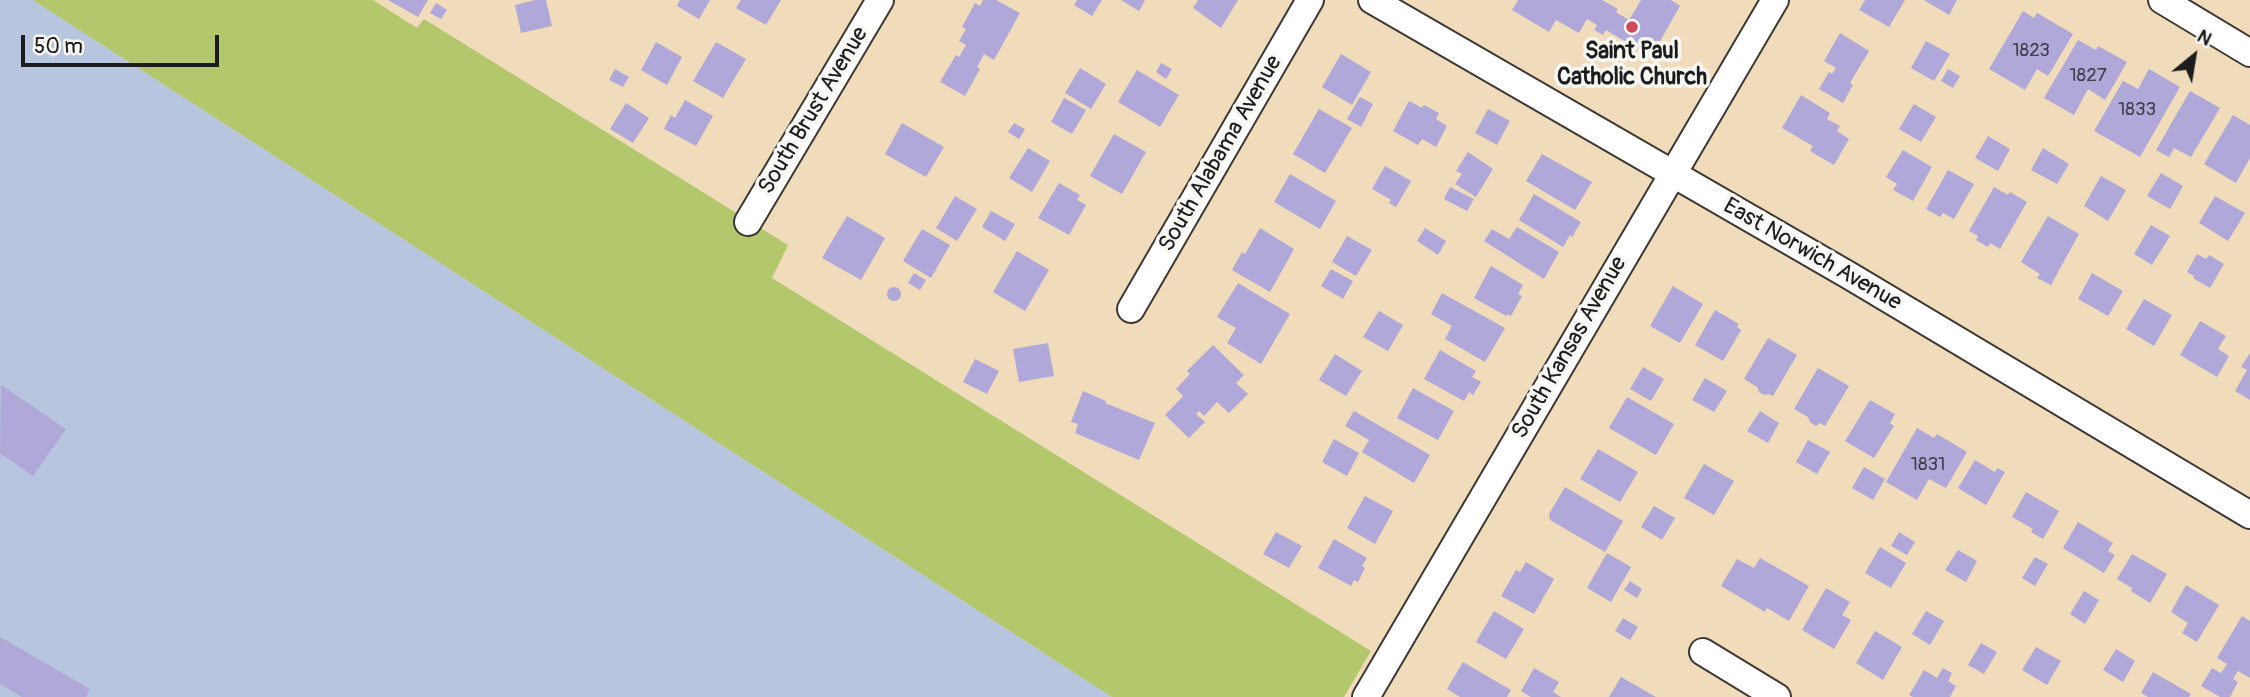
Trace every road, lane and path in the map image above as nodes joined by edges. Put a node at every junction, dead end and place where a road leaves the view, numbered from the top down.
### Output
1 (880, 0) edge
2 (1310, 0) edge
3 (1372, 0) edge
4 (1775, 0) edge
5 (2162, 0) edge
6 (2250, 52) edge
7 (1672, 173) junction
8 (748, 222) dead end
9 (1131, 309) dead end
10 (2250, 515) edge
11 (1703, 652) dead end
12 (1366, 697) edge
13 (1777, 697) edge

1 - 8 street, South Brust Avenue
2 - 9 street, South Alabama Avenue
3 - 7 street, East Norwich Avenue
4 - 7 street, South Kansas Avenue
5 - 6 street
7 - 10 street, East Norwich Avenue
7 - 12 street, South Kansas Avenue
11 - 13 street

